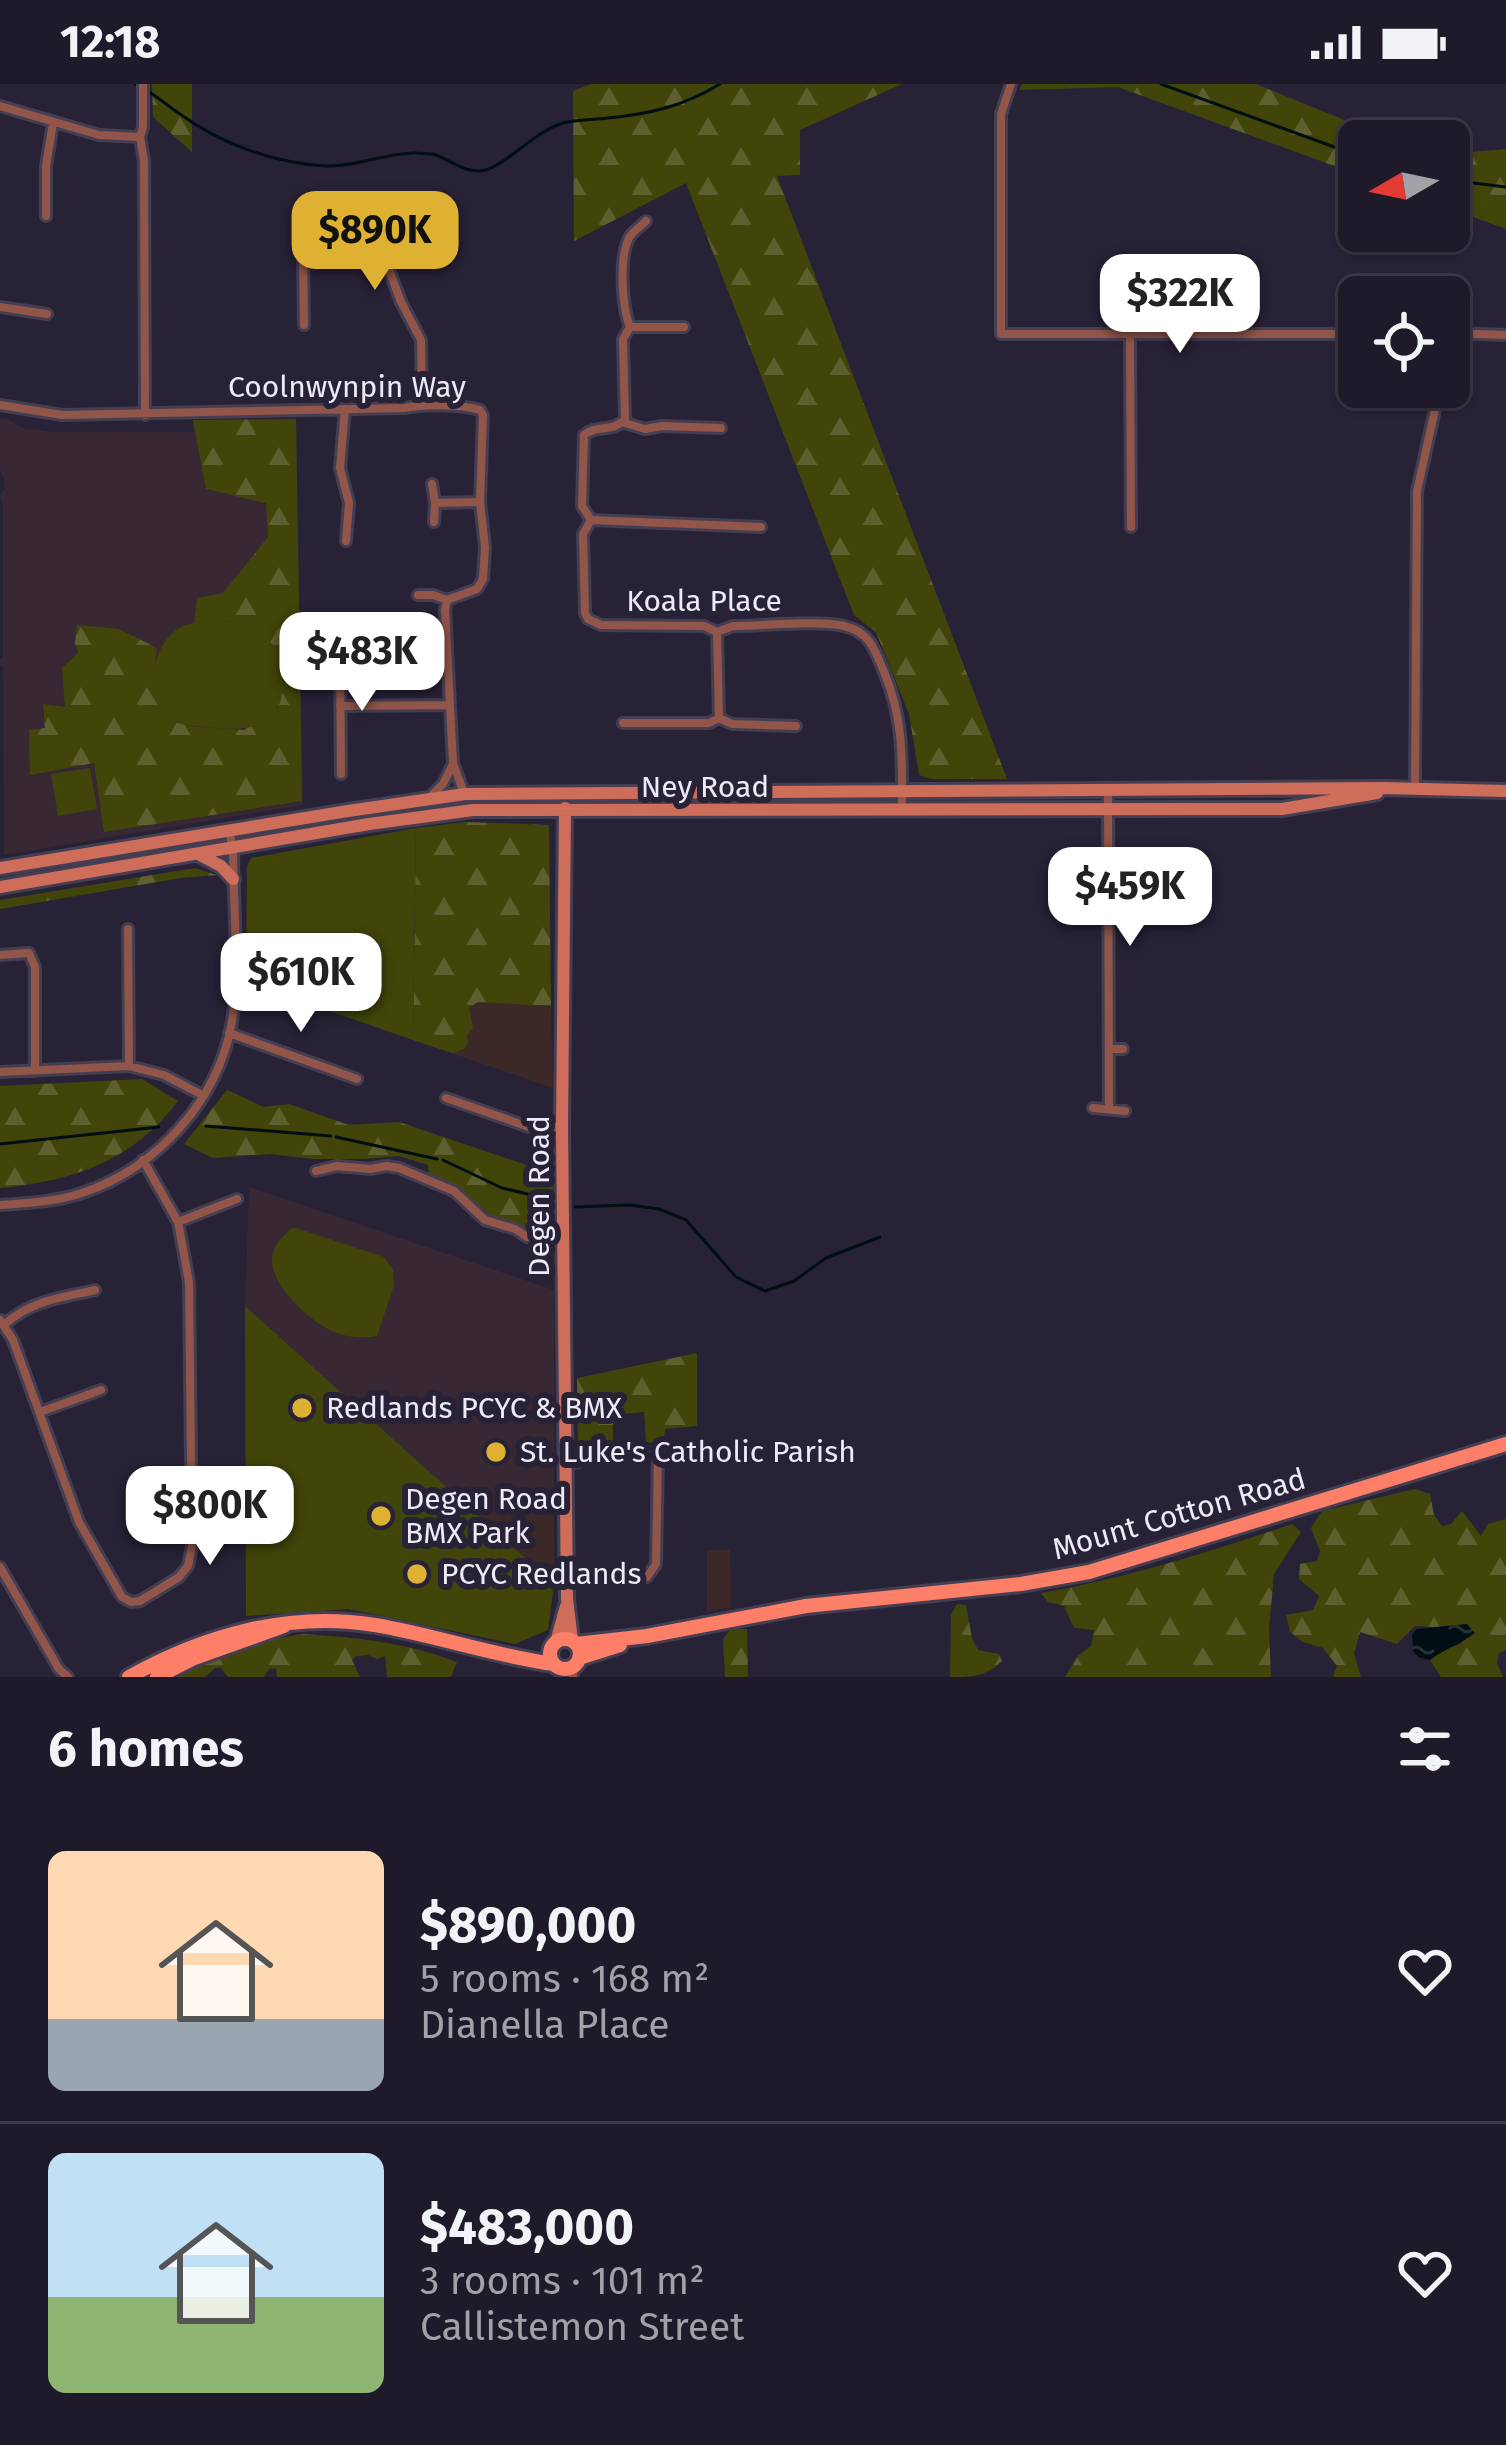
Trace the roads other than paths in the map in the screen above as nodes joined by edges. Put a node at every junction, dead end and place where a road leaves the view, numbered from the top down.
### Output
1 (143, 84) edge
2 (1011, 84) edge
3 (0, 106) edge
4 (53, 123) junction
5 (140, 137) junction
6 (382, 213) dead end
7 (46, 216) dead end
8 (646, 221) dead end
9 (382, 251) junction
10 (0, 307) edge
11 (47, 314) dead end
12 (304, 325) dead end
13 (630, 327) junction
14 (684, 327) dead end
15 (1130, 334) junction
16 (1338, 334) edge
17 (1470, 334) edge
18 (1506, 335) edge
19 (422, 405) junction
20 (0, 406) edge
21 (1435, 408) edge
22 (345, 409) junction
23 (145, 415) junction
24 (622, 422) junction
25 (722, 428) dead end
26 (432, 484) dead end
27 (480, 502) junction
28 (435, 503) junction
29 (591, 520) junction
30 (434, 522) dead end
31 (761, 527) dead end
32 (1131, 527) dead end
33 (346, 541) dead end
34 (418, 595) dead end
35 (447, 600) junction
36 (717, 632) junction
37 (340, 654) dead end
38 (449, 705) junction
39 (340, 706) junction
40 (719, 718) junction
41 (623, 723) dead end
42 (796, 726) dead end
43 (453, 763) junction
44 (340, 774) dead end
45 (1108, 790) junction
46 (1415, 790) junction
47 (1506, 791) edge
48 (902, 792) junction
49 (565, 793) junction
50 (465, 794) junction
51 (429, 799) junction
52 (902, 809) junction
53 (1108, 809) junction
54 (565, 811) junction
55 (230, 831) junction
56 (233, 848) junction
57 (197, 853) junction
58 (0, 868) edge
59 (233, 879) junction
60 (0, 887) edge
61 (128, 929) dead end
62 (0, 955) edge
63 (229, 1033) junction
64 (1109, 1049) junction
65 (1124, 1049) dead end
66 (130, 1066) junction
67 (35, 1071) junction
68 (0, 1072) edge
69 (357, 1079) dead end
70 (204, 1096) junction
71 (446, 1098) dead end
72 (1093, 1108) dead end
73 (1108, 1108) junction
74 (1125, 1111) dead end
75 (562, 1127) junction
76 (143, 1160) junction
77 (316, 1171) dead end
78 (237, 1199) dead end
79 (0, 1205) edge
80 (178, 1222) junction
81 (563, 1238) junction
82 (95, 1290) dead end
83 (2, 1322) edge
84 (101, 1390) dead end
85 (40, 1412) junction
86 (1506, 1444) edge
87 (566, 1464) junction
88 (0, 1568) edge
89 (625, 1580) dead end
90 (284, 1626) junction
91 (566, 1658) edge
92 (62, 1674) edge
93 (128, 1677) edge
94 (157, 1677) edge

1 - 5 street
2 - 15 street
3 - 4 street
4 - 5 street
4 - 7 street
5 - 23 street
6 - 9 street
8 - 13 street
9 - 12 street
9 - 19 street
10 - 11 street
13 - 14 street
13 - 24 street
15 - 16 street
15 - 32 street
17 - 18 street
19 - 22 street, Coolnwynpin Way
19 - 27 street, Coolnwynpin Way
20 - 23 street, Coolnwynpin Way
21 - 46 street
22 - 23 street, Coolnwynpin Way
22 - 33 street
24 - 25 street
24 - 29 street, Koala Place
26 - 28 street
27 - 28 street
27 - 35 street, Coolnwynpin Way
28 - 30 street
29 - 31 street
29 - 36 street, Koala Place
34 - 35 street
35 - 38 street
36 - 40 street
36 - 48 street, Koala Place
37 - 39 street
38 - 39 street
38 - 43 street
39 - 44 street
40 - 41 street
40 - 42 street
43 - 50 street
43 - 51 street
45 - 46 main road, Ney Road
45 - 48 main road, Ney Road
45 - 53 street
46 - 47 main road, Ney Road
46 - 53 main road, Ney Road
48 - 49 main road, Ney Road
48 - 52 street, Koala Place
49 - 50 main road, Ney Road
49 - 54 main road, Degen Road
50 - 51 main road, Ney Road
51 - 55 main road, Ney Road
52 - 53 main road, Ney Road
52 - 54 main road, Ney Road
53 - 64 street
54 - 56 main road, Ney Road
54 - 75 main road, Degen Road
55 - 56 street
55 - 58 main road, Ney Road
56 - 57 main road, Ney Road
56 - 59 street
57 - 59 main road
57 - 60 main road, Ney Road
59 - 63 street
61 - 66 street
62 - 67 street
63 - 69 street
63 - 70 street
64 - 65 street
64 - 73 street
66 - 67 street
66 - 70 street
67 - 68 street
70 - 76 street
71 - 75 street
72 - 73 street
73 - 74 street
75 - 81 main road, Degen Road
76 - 79 street
76 - 80 street
77 - 81 street
78 - 80 street
80 - 85 street
81 - 87 main road, Degen Road
82 - 83 street
83 - 85 street
84 - 85 street
86 - 91 main road, Mount Cotton Road
87 - 89 street
87 - 91 main road, Degen Road
88 - 92 street
90 - 91 main road
90 - 93 main road
90 - 94 main road

